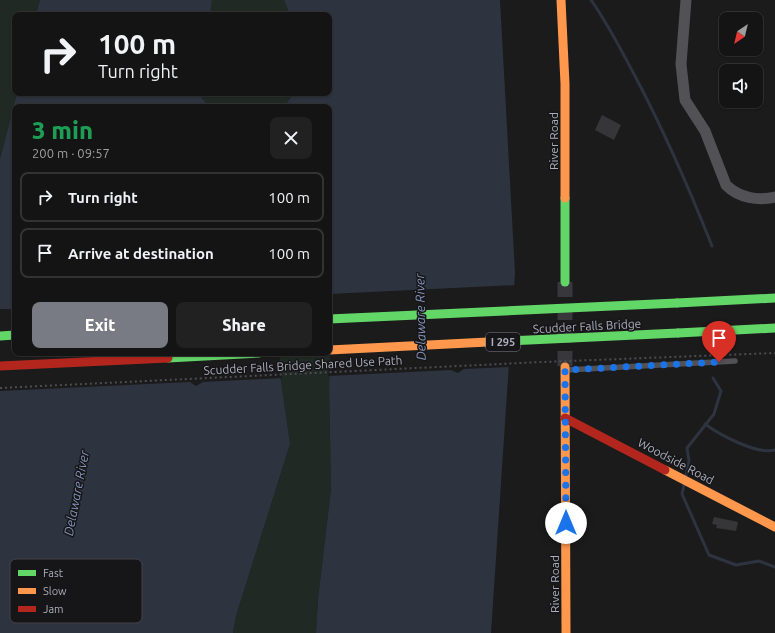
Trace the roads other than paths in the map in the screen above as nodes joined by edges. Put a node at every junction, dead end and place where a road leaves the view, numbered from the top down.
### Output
1 (561, 0) edge
2 (686, 0) edge
3 (775, 197) edge
4 (565, 282) tunnel mouth
5 (775, 298) edge
6 (332, 319) edge
7 (775, 328) edge
8 (12, 335) edge
9 (0, 336) edge
10 (332, 350) edge
11 (199, 356) edge
12 (735, 361) dead end
13 (0, 366) edge
14 (565, 369) joint
15 (565, 418) junction
16 (775, 527) edge
17 (566, 633) edge

1 - 4 main road, River Road
2 - 3 street
5 - 6 main road, Scudder Falls Bridge, bridge
7 - 10 main road, Scudder Falls Bridge / I 295, bridge
8 - 9 main road
11 - 13 main road
12 - 14 lane
14 - 15 main road, River Road
15 - 16 main road, Woodside Road
15 - 17 main road, River Road

